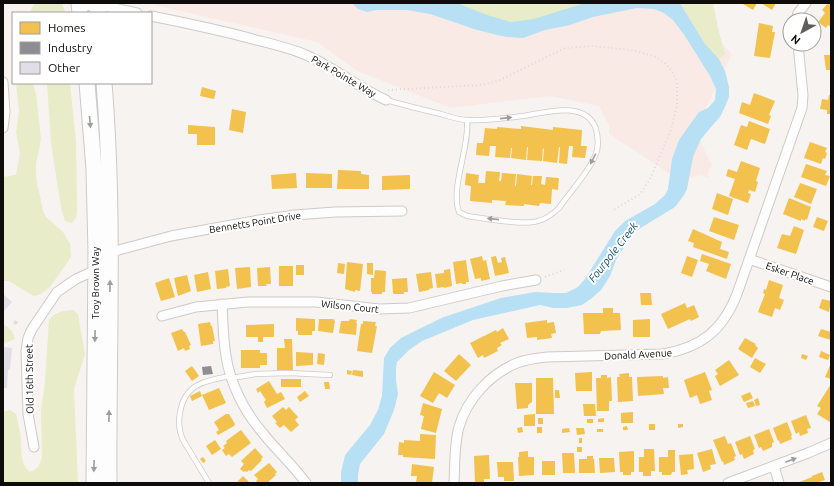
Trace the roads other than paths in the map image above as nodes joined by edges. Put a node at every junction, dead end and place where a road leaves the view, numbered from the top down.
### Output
1 (806, 3) edge
2 (79, 7) edge
3 (97, 7) edge
4 (130, 12) edge
5 (799, 12) edge
6 (152, 16) edge
7 (799, 52) edge
8 (3, 82) edge
9 (87, 84) edge
10 (104, 84) edge
11 (386, 100) joint
12 (467, 120) junction
13 (3, 128) edge
14 (402, 211) dead end
15 (111, 252) junction
16 (749, 259) junction
17 (96, 270) junction
18 (536, 280) road end
19 (831, 287) edge
20 (222, 304) junction
21 (162, 316) dead end
22 (330, 375) dead end
23 (231, 377) junction
24 (831, 444) edge
25 (34, 447) dead end
26 (774, 466) junction
27 (94, 483) edge
28 (109, 483) edge
29 (209, 483) edge
30 (306, 483) edge
31 (454, 483) edge
32 (728, 483) edge
33 (779, 483) edge

1 - 5 street
2 - 3 street
3 - 4 street
6 - 11 street, Park Pointe Way
7 - 16 street, Donald Avenue
8 - 13 street
9 -> 17 main road, Troy Brown Way
10 - 15 main road, Troy Brown Way
11 - 12 lane, Park Pointe Way
12 -> 12 lane
14 - 15 street, Bennetts Point Drive
28 -> 15 main road, Troy Brown Way
16 - 19 street, Esker Place
16 - 31 street, Donald Avenue
17 - 25 street, Old 16th Street
17 -> 27 main road, Troy Brown Way
18 - 20 street, Wilson Court
20 - 21 street, Wilson Court
20 - 23 street
22 - 23 lane
23 - 29 lane
23 - 30 street
26 -> 24 street
26 - 32 street
26 - 33 street

